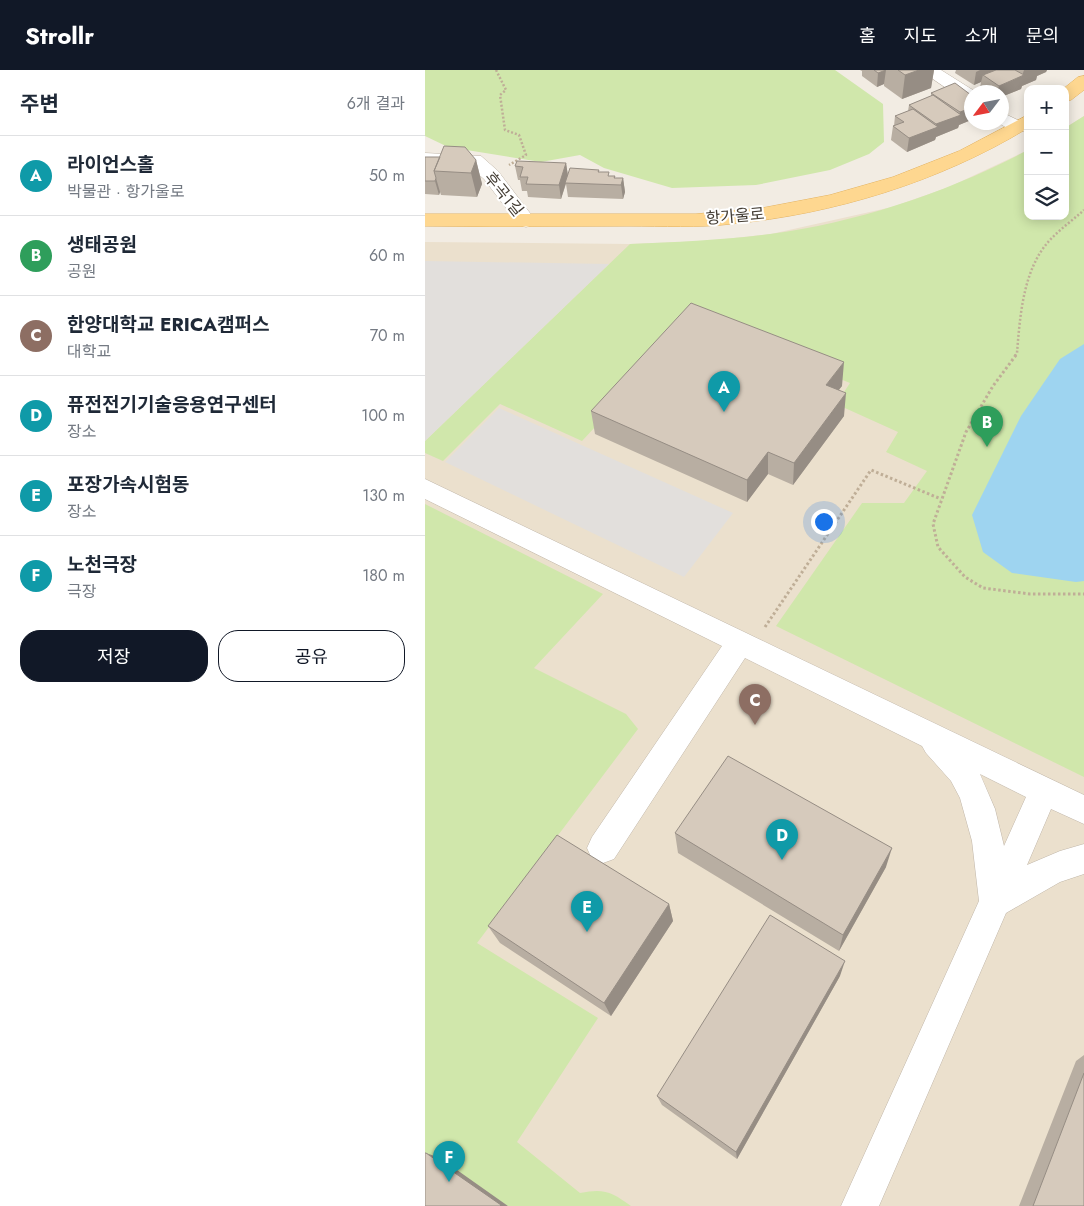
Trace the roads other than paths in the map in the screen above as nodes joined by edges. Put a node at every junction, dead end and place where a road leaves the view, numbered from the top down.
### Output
1 (929, 70) edge
2 (1084, 81) edge
3 (964, 92) edge
4 (1069, 93) edge
5 (1016, 121) edge
6 (425, 159) edge
7 (425, 220) edge
8 (526, 221) junction
9 (425, 488) edge
10 (745, 645) junction
11 (924, 732) junction
12 (1045, 791) junction
13 (1084, 810) edge
14 (603, 848) dead end
15 (1084, 859) edge
16 (995, 902) junction
17 (860, 1206) edge

1 - 3 street
2 - 4 main road
5 - 8 main road, 항가울로
6 - 8 street, 후곡1길
7 - 8 main road, 항가울로
9 - 10 street
10 - 11 street
10 - 14 street
11 - 12 street
11 - 16 street
12 - 13 street
12 - 16 street
15 - 16 street
16 - 17 street

